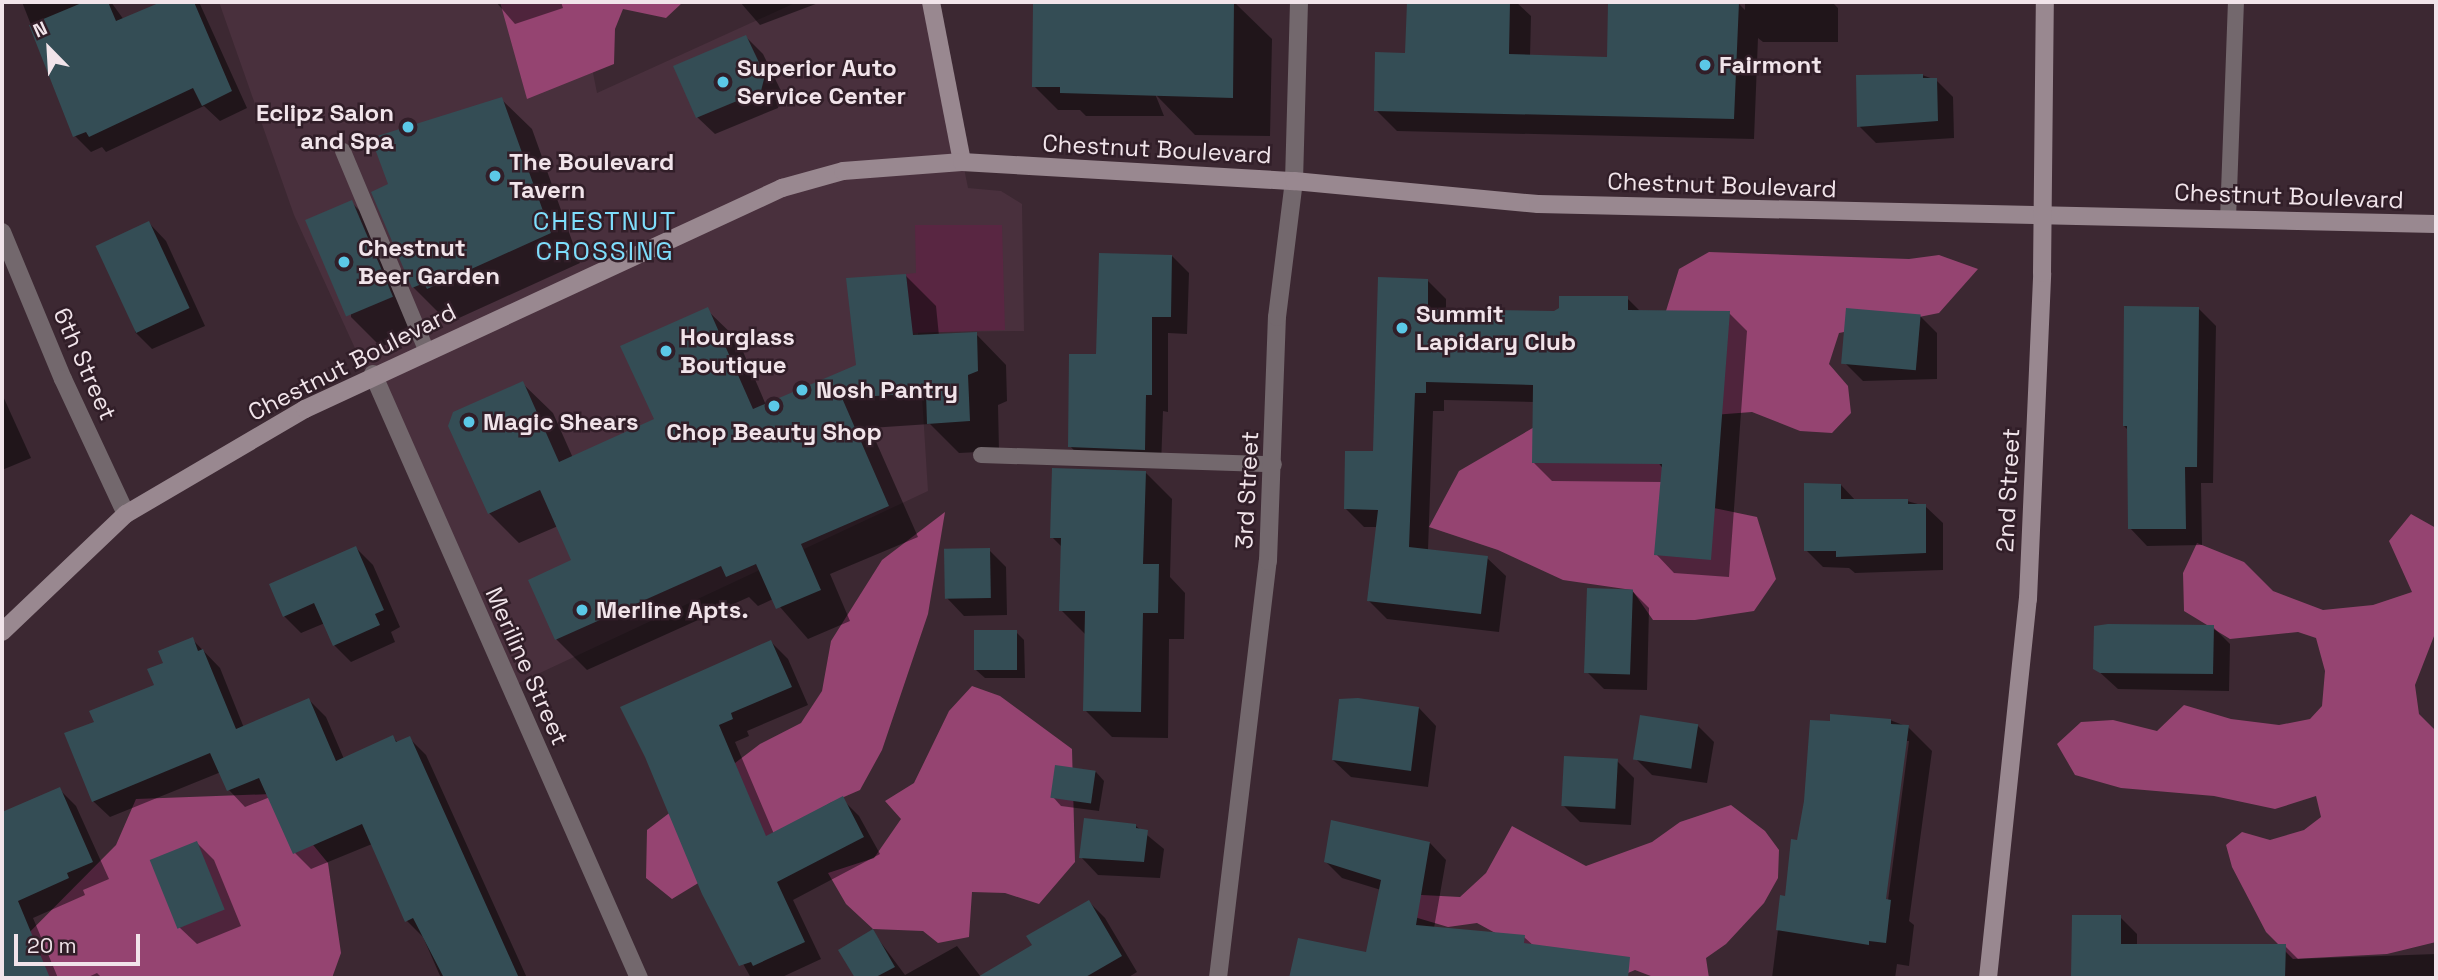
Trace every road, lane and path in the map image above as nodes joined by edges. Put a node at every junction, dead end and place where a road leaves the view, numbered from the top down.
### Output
1 (931, 2) edge
2 (1299, 2) edge
3 (2045, 2) edge
4 (2236, 2) edge
5 (343, 151) dead end
6 (962, 162) junction
7 (1294, 181) junction
8 (2043, 213) junction
9 (2228, 219) junction
10 (2436, 224) edge
11 (2, 232) edge
12 (426, 349) junction
13 (373, 374) junction
14 (981, 455) dead end
15 (1274, 464) junction
16 (126, 514) junction
17 (2, 632) edge
18 (639, 978) edge
19 (1218, 978) edge
20 (1987, 978) edge

1 - 6 street
2 - 7 street, 3rd Street
3 - 8 street, 2nd Street
4 - 9 lane
5 - 12 lane
6 - 7 street, Chestnut Boulevard
6 - 12 street, Chestnut Boulevard
7 - 8 street, Chestnut Boulevard
7 - 15 street, 3rd Street
8 - 9 street, Chestnut Boulevard
8 - 20 street, 2nd Street
9 - 10 street, Chestnut Boulevard
11 - 16 street, 6th Street
12 - 13 street, Chestnut Boulevard
13 - 16 street, Chestnut Boulevard
13 - 18 street, Meriline Street
14 - 15 lane
15 - 19 street, 3rd Street
16 - 17 street, Chestnut Boulevard

